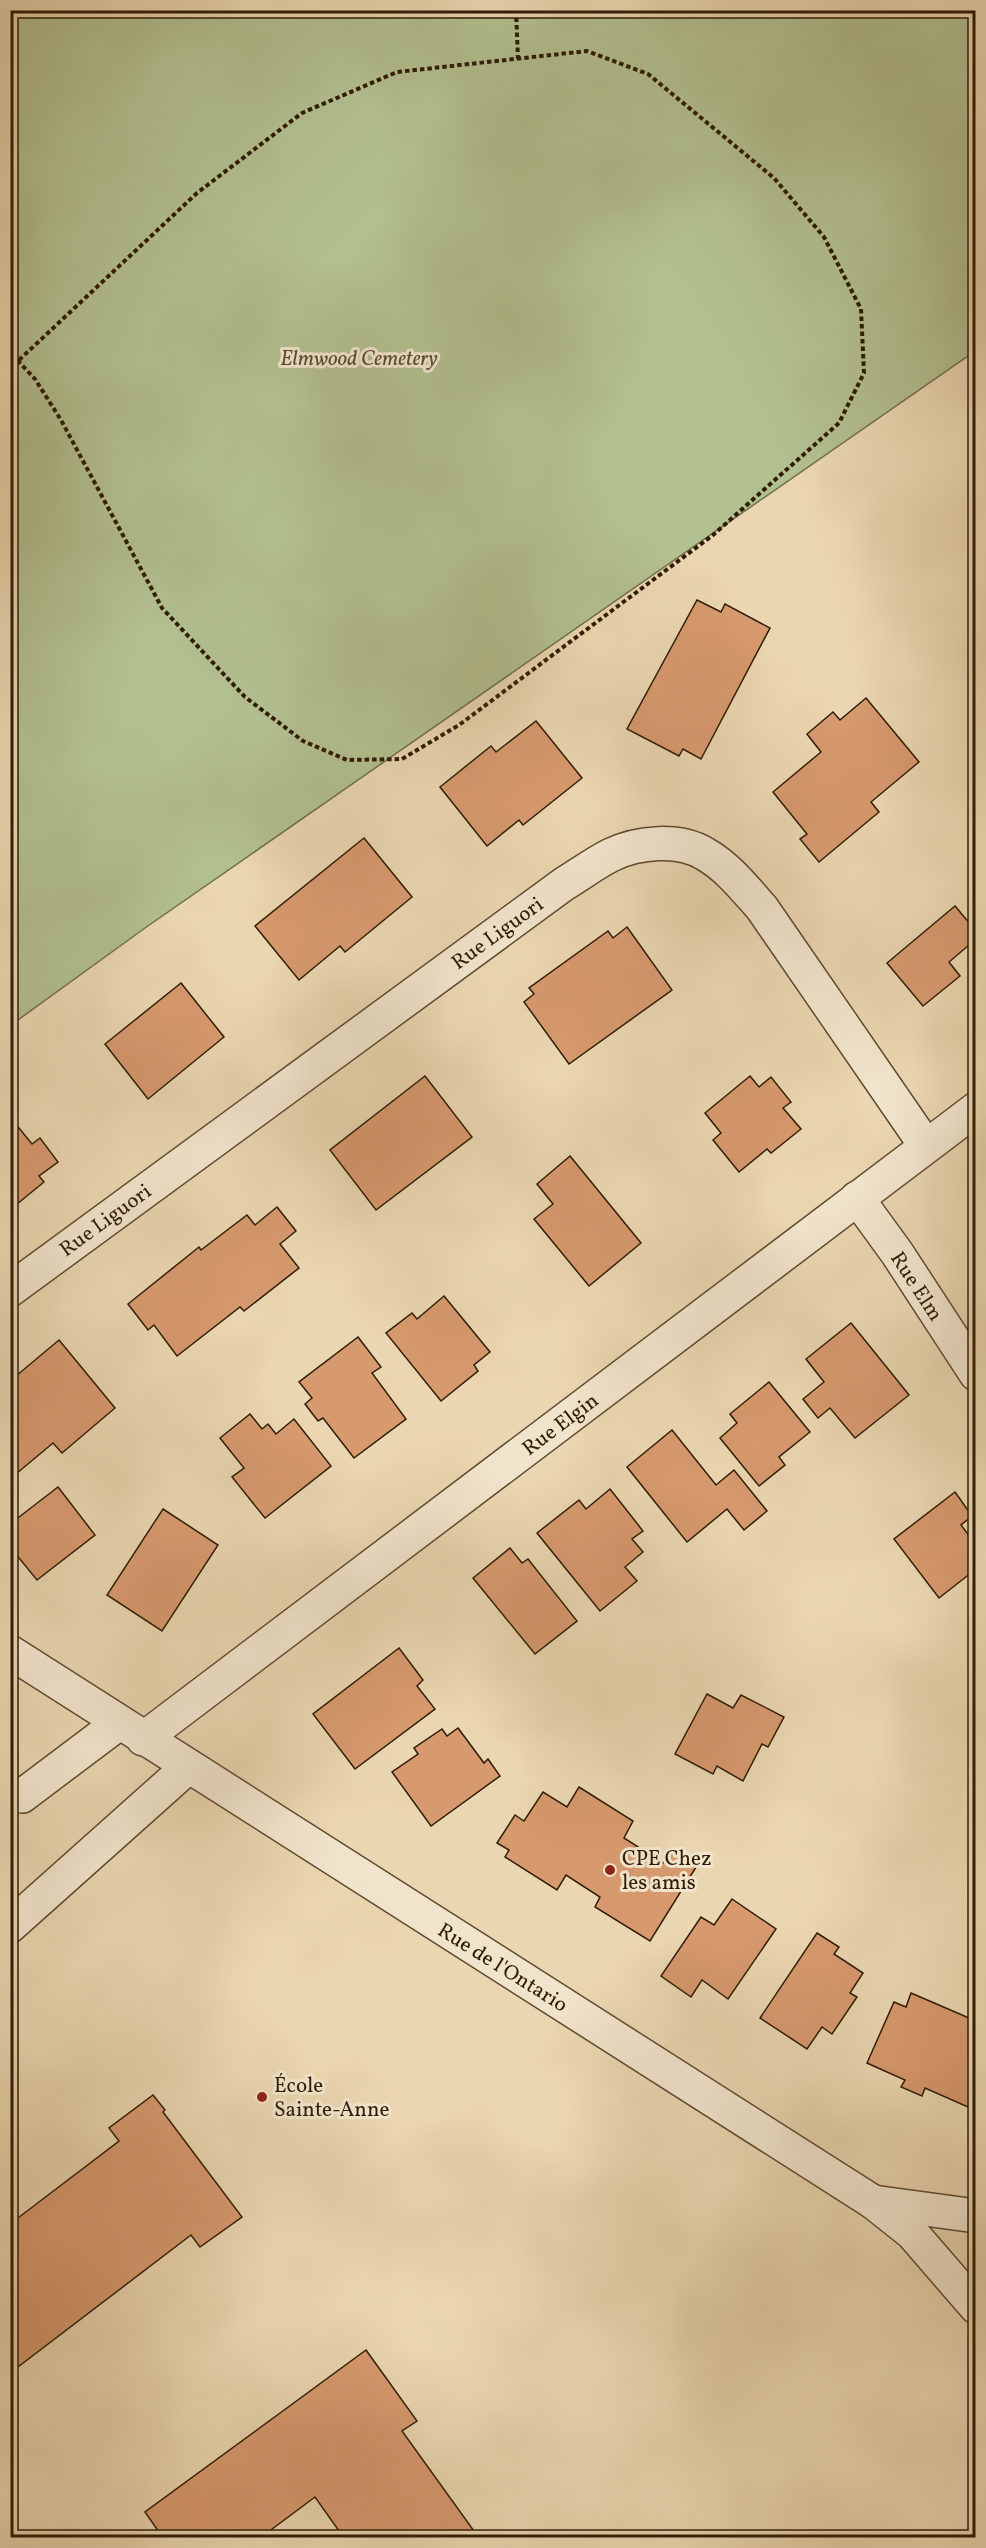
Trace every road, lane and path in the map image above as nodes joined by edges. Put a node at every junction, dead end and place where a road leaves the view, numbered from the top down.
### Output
1 (516, 10) edge
2 (518, 59) junction
3 (10, 359) edge
4 (18, 361) junction
5 (975, 1109) edge
6 (926, 1146) junction
7 (857, 1198) junction
8 (10, 1290) edge
9 (975, 1374) edge
10 (10, 1652) edge
11 (131, 1731) junction
12 (188, 1767) junction
13 (10, 1792) edge
14 (10, 1926) edge
15 (873, 2202) junction
16 (975, 2216) edge
17 (975, 2307) edge

1 - 2 path
2 - 4 path
2 - 4 path
3 - 4 path
5 - 6 street, Rue Elgin
6 - 7 street, Rue Elgin
6 - 8 street, Rue Liguori
7 - 9 street, Rue Elm
7 - 11 street, Rue Elgin
10 - 11 street, Rue de l'Ontario
11 - 12 street, Rue de l'Ontario
11 - 13 street, Rue Elgin
12 - 14 street
12 - 15 street, Rue de l'Ontario
15 - 16 street
15 - 17 street, Rue de l'Ontario

